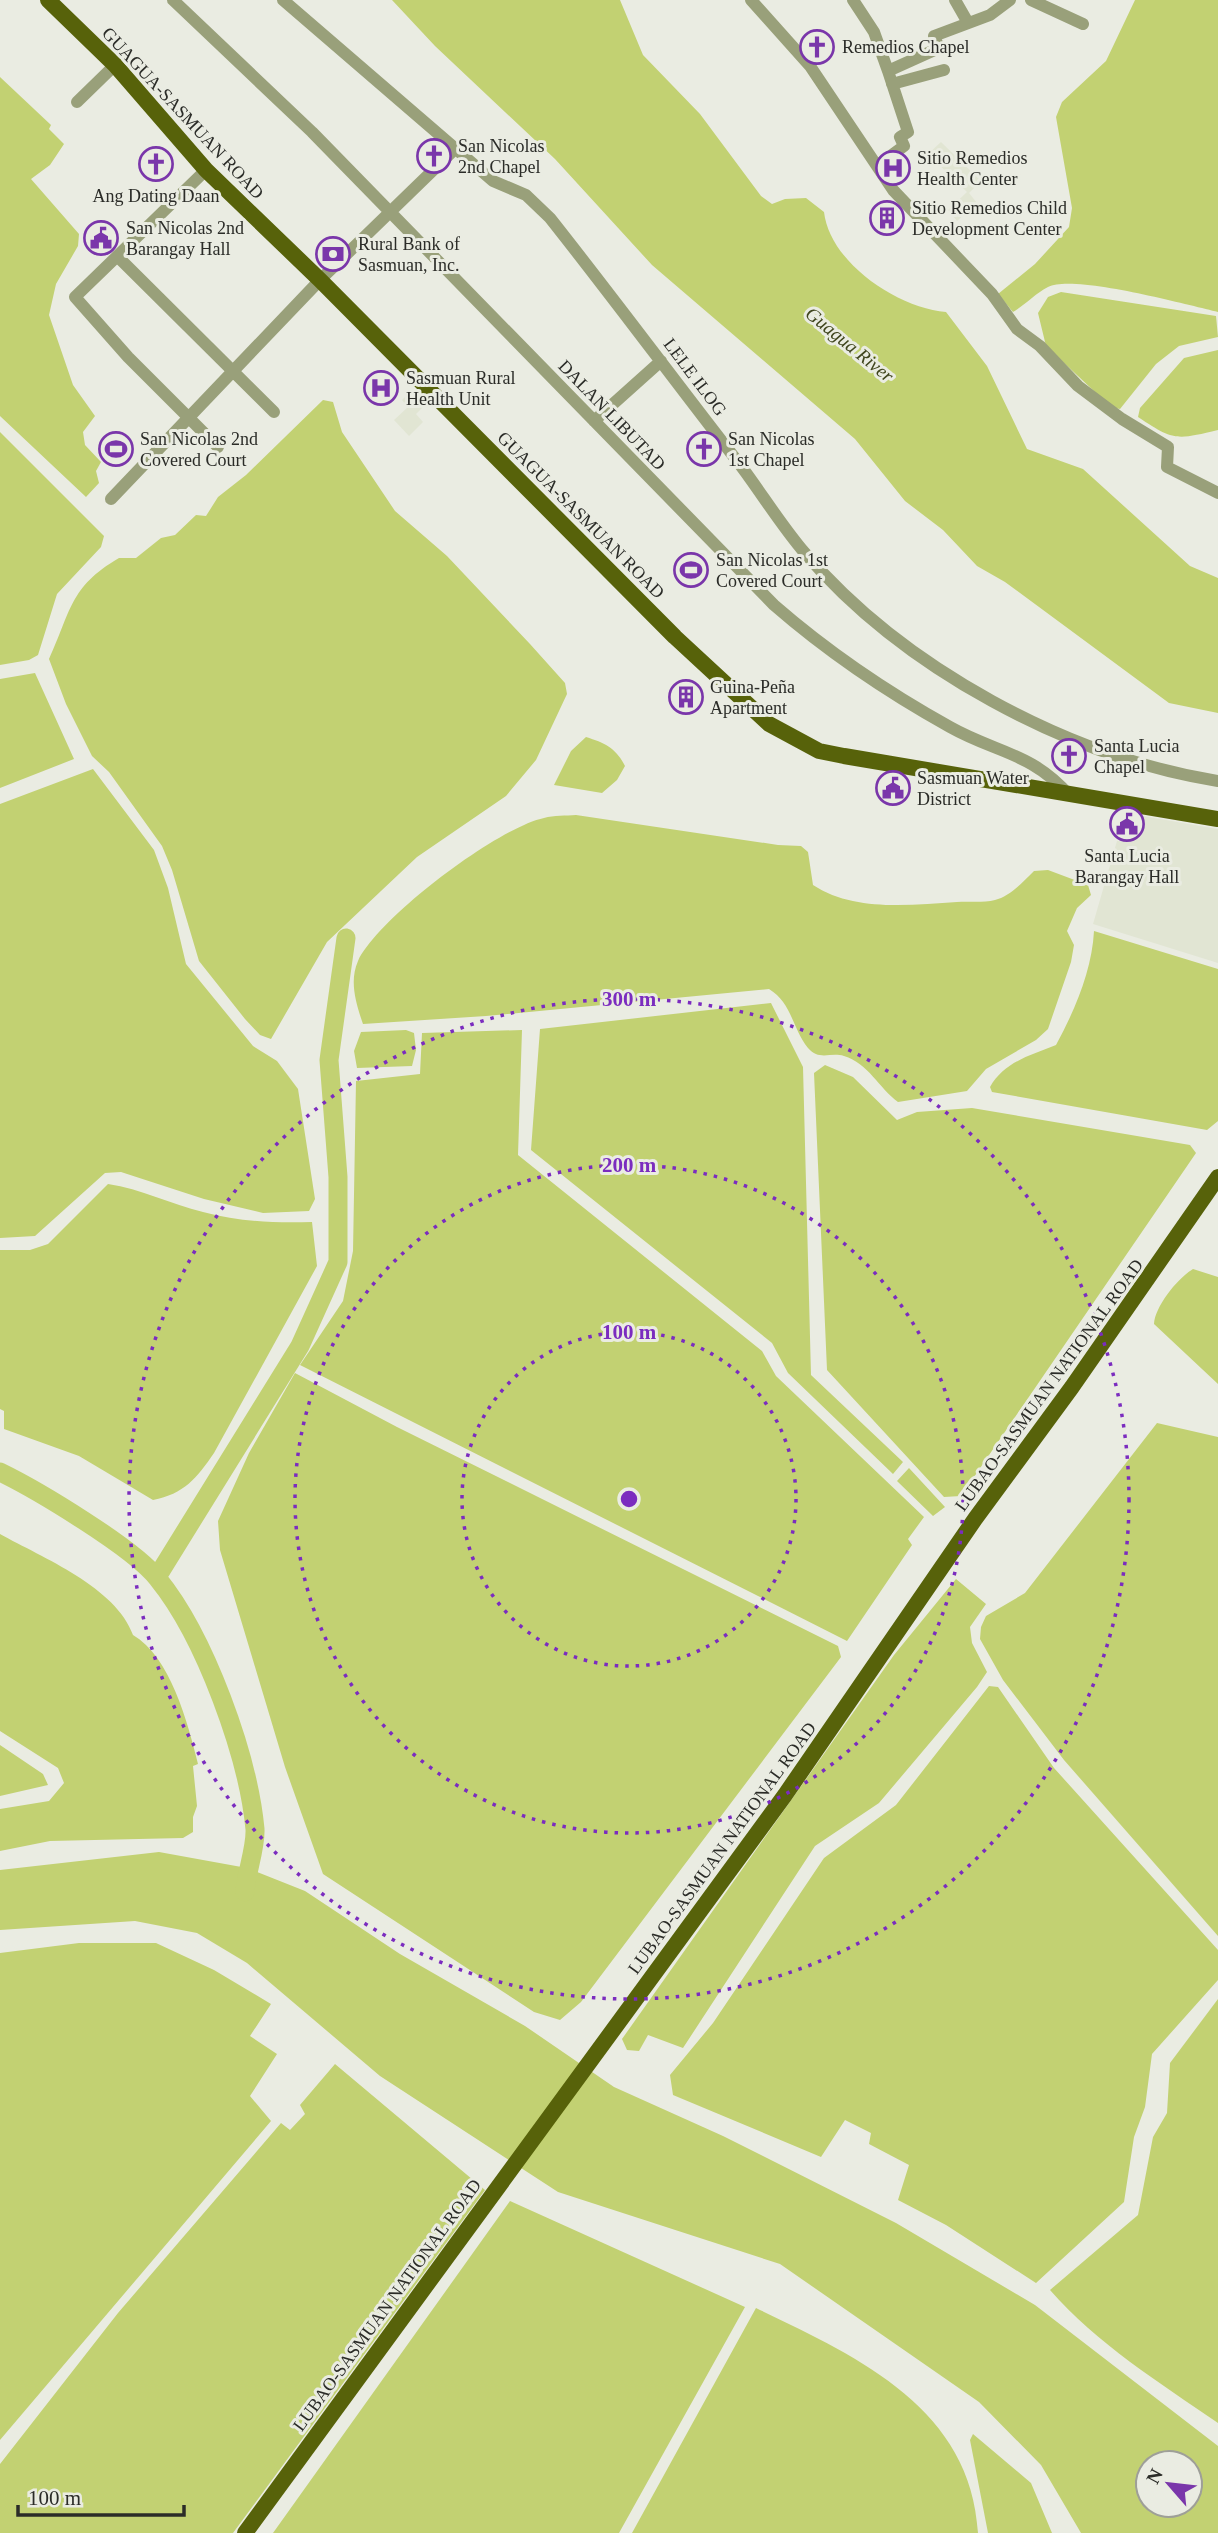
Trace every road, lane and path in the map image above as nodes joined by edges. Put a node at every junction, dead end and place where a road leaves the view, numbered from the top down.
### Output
1 (48, 0) edge
2 (173, 0) edge
3 (283, 0) edge
4 (751, 0) edge
5 (853, 0) edge
6 (955, 0) edge
7 (1010, 0) edge
8 (1031, 0) edge
9 (967, 21) junction
10 (1083, 23) dead end
11 (115, 65) junction
12 (944, 70) dead end
13 (890, 78) junction
14 (77, 102) dead end
15 (456, 148) junction
16 (877, 166) junction
17 (206, 170) junction
18 (390, 213) junction
19 (117, 257) junction
20 (320, 280) junction
21 (662, 362) junction
22 (232, 372) junction
23 (274, 412) dead end
24 (187, 415) junction
25 (594, 421) junction
26 (218, 447) dead end
27 (1218, 493) edge
28 (111, 499) dead end
29 (1218, 781) edge
30 (1069, 794) junction
31 (1218, 819) edge
32 (1218, 1177) edge
33 (245, 2533) edge

1 - 11 main road, GUAGUA-SASMUAN ROAD
2 - 18 street, DALAN LIBUTAD
3 - 15 street, LELE ILOG
4 - 16 street
5 - 13 street
6 - 9 street
7 - 9 street
8 - 10 street
9 - 13 street
11 - 14 street
11 - 17 main road, GUAGUA-SASMUAN ROAD
12 - 13 street
13 - 16 street
15 - 18 street
15 - 21 street, LELE ILOG
16 - 27 street
17 - 19 street
17 - 20 main road, GUAGUA-SASMUAN ROAD
18 - 20 street
18 - 25 street, DALAN LIBUTAD
19 - 22 street
19 - 24 street
20 - 22 street
20 - 30 main road, GUAGUA-SASMUAN ROAD
21 - 25 street
21 - 29 street, LELE ILOG
22 - 23 street
22 - 24 street
24 - 26 street
24 - 28 street
25 - 30 street, DALAN LIBUTAD
30 - 31 main road, GUAGUA-SASMUAN ROAD
32 - 33 main road, LUBAO-SASMUAN NATIONAL ROAD

